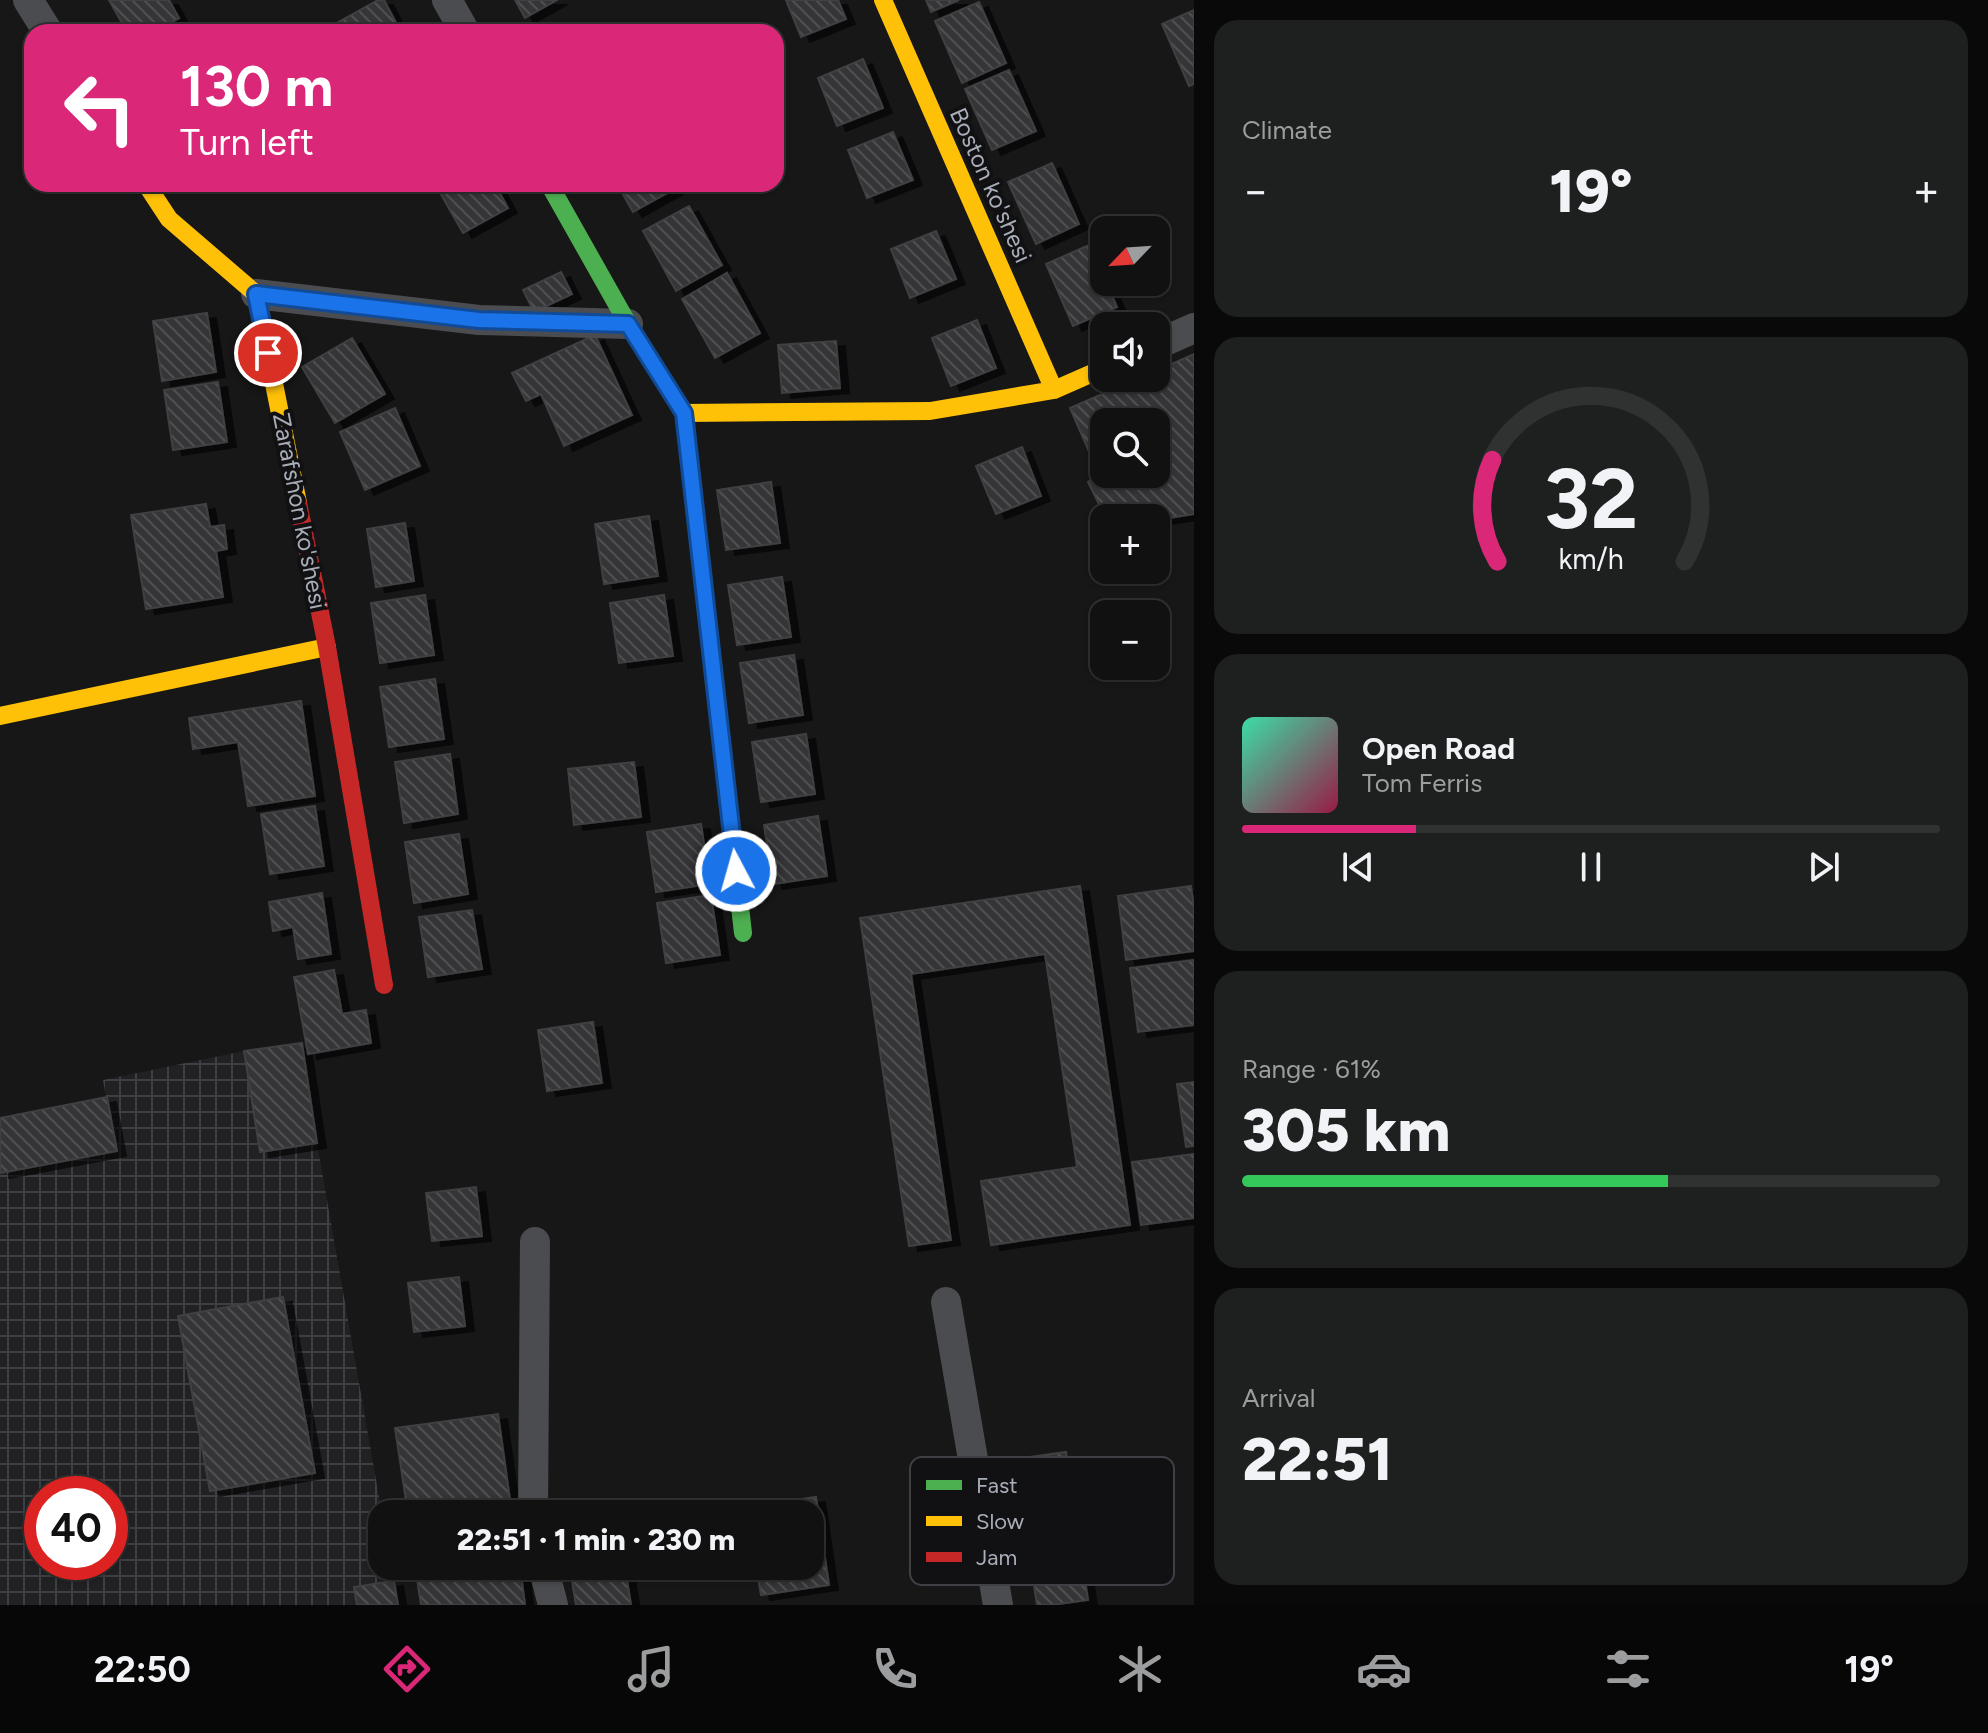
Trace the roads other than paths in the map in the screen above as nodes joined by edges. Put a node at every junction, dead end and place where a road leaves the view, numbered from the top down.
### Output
1 (28, 0) edge
2 (447, 0) edge
3 (883, 0) edge
4 (43, 24) edge
5 (460, 24) edge
6 (151, 192) edge
7 (554, 192) edge
8 (256, 294) junction
9 (628, 324) junction
10 (1194, 328) edge
11 (1170, 339) edge
12 (1090, 374) edge
13 (1054, 390) junction
14 (684, 413) junction
15 (327, 647) junction
16 (0, 716) edge
17 (743, 933) dead end
18 (384, 985) dead end
19 (535, 1242) dead end
20 (946, 1302) dead end
21 (973, 1457) edge
22 (533, 1500) edge
23 (547, 1580) edge
24 (995, 1585) edge
25 (553, 1605) edge
26 (998, 1605) edge

1 - 4 street
2 - 5 street
3 - 13 street, Boston ko'shesi
6 - 8 street
7 - 9 street
8 - 9 street
8 - 15 street, Zarafshon ko'shesi
9 - 14 street
10 - 11 street
12 - 13 street
13 - 14 street
14 - 17 street
15 - 16 street
15 - 18 street, Zarafshon ko'shesi
19 - 22 street
20 - 21 street
23 - 25 street
24 - 26 street

